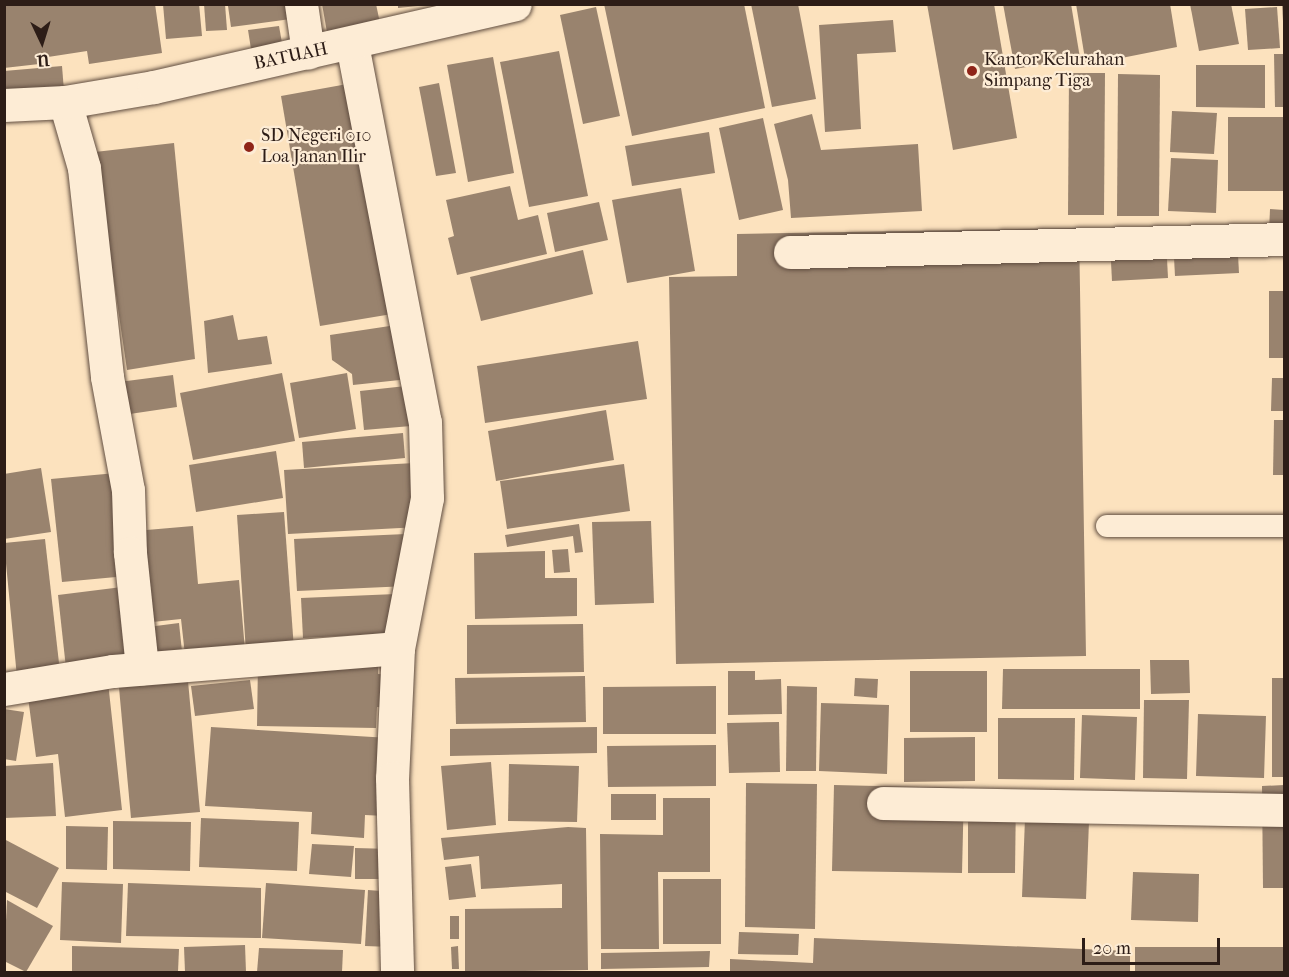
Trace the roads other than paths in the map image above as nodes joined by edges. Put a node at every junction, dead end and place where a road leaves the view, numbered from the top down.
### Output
1 (301, 4) edge
2 (514, 4) edge
3 (352, 44) junction
4 (308, 52) junction
5 (65, 102) junction
6 (4, 105) edge
7 (1284, 239) edge
8 (790, 252) dead end
9 (1107, 526) dead end
10 (1284, 526) edge
11 (399, 648) junction
12 (142, 668) junction
13 (4, 689) edge
14 (883, 803) dead end
15 (1284, 810) edge
16 (397, 972) edge

1 - 4 street
2 - 3 street, BATUAH
3 - 4 street, BATUAH
3 - 11 street
4 - 5 street, BATUAH
5 - 6 street, BATUAH
5 - 12 street
7 - 8 street
9 - 10 lane
11 - 12 street
11 - 16 street
12 - 13 street
14 - 15 street

